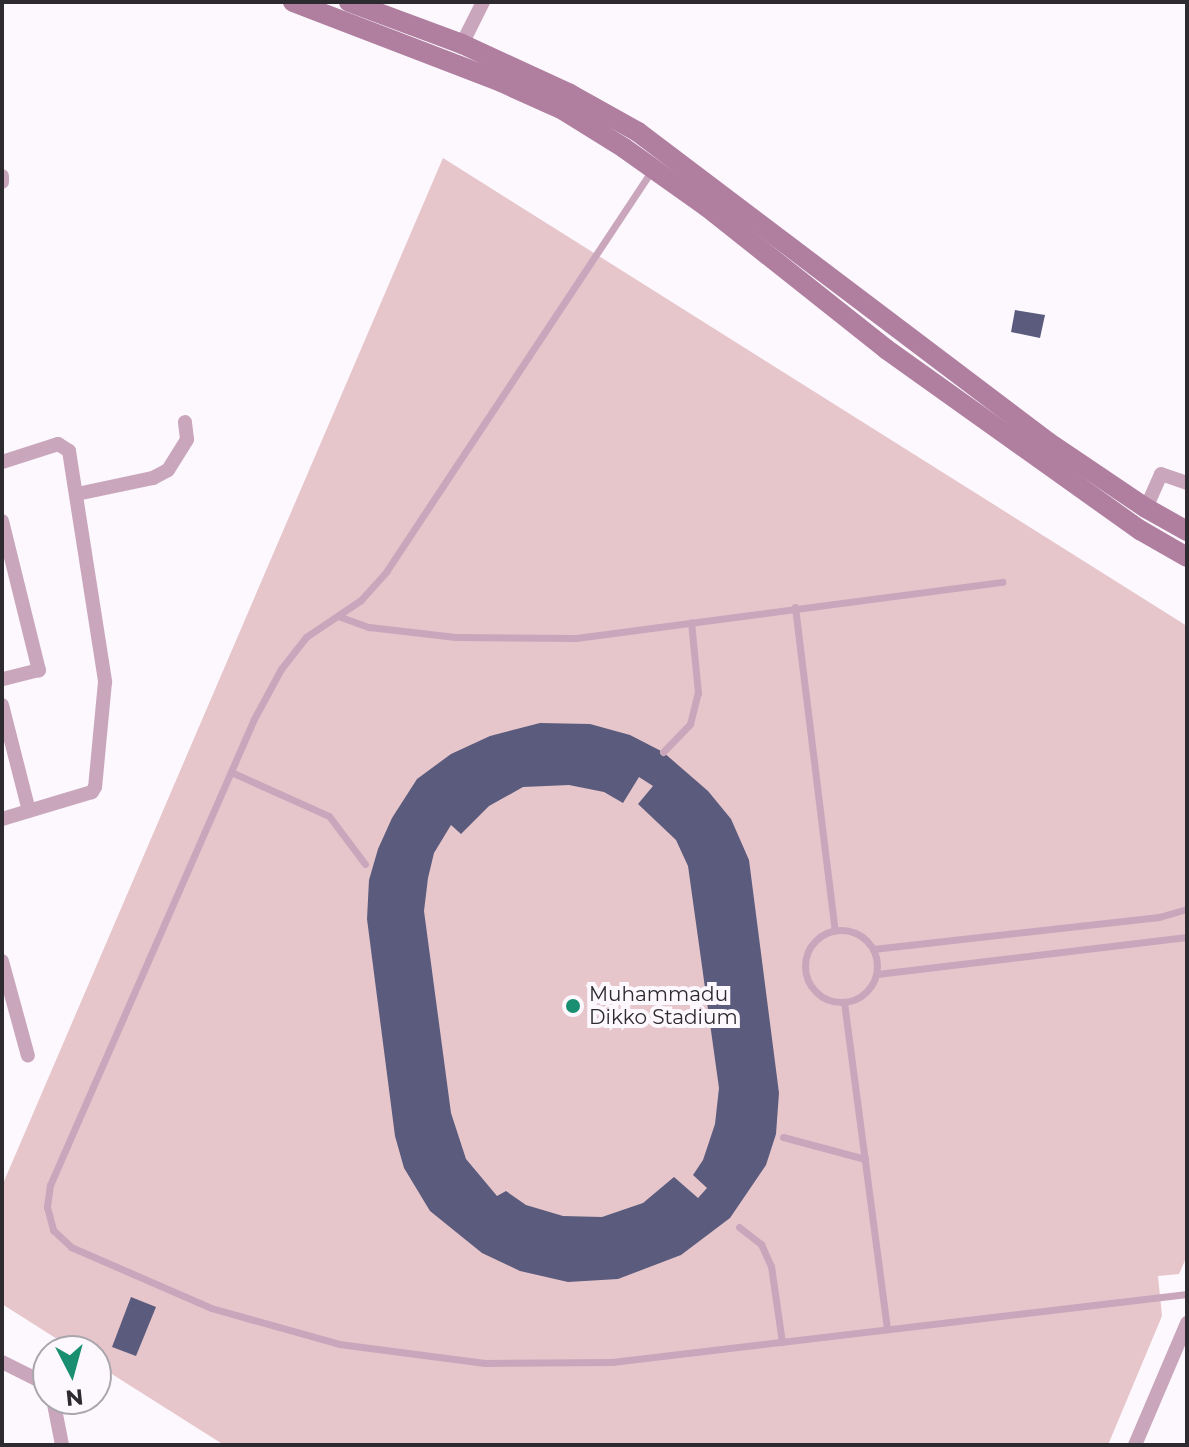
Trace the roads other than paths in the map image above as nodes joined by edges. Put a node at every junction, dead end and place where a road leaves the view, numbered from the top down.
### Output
1 (293, 2) edge
2 (349, 2) edge
3 (483, 2) edge
4 (462, 44) junction
5 (653, 168) junction
6 (2, 176) edge
7 (2, 182) edge
8 (185, 422) dead end
9 (2, 462) edge
10 (1187, 483) edge
11 (77, 494) junction
12 (1146, 508) junction
13 (2, 521) edge
14 (1187, 531) edge
15 (1187, 557) edge
16 (1002, 582) dead end
17 (795, 607) junction
18 (338, 616) junction
19 (691, 622) junction
20 (2, 679) edge
21 (2, 705) edge
22 (663, 752) dead end
23 (231, 772) junction
24 (29, 811) junction
25 (2, 819) edge
26 (365, 864) dead end
27 (1187, 909) edge
28 (835, 931) junction
29 (1187, 937) edge
30 (873, 949) junction
31 (2, 961) edge
32 (877, 974) junction
33 (844, 1002) junction
34 (28, 1056) dead end
35 (783, 1137) dead end
36 (865, 1159) junction
37 (739, 1227) dead end
38 (1187, 1294) edge
39 (1187, 1323) edge
40 (887, 1329) junction
41 (782, 1342) junction
42 (2, 1362) edge
43 (32, 1377) edge
44 (55, 1415) edge
45 (1139, 1443) edge
46 (59, 1444) edge

1 - 5 main road
2 - 4 main road
3 - 4 street
4 - 12 main road
5 - 15 main road
5 - 18 lane
6 - 7 street
8 - 11 street
9 - 11 street
10 - 12 street
11 - 24 street
12 - 14 main road
13 - 20 street
16 - 17 lane
17 - 19 lane
17 - 28 lane
18 - 19 lane
18 - 23 lane
19 - 22 lane
21 - 24 street
23 - 26 lane
23 - 41 lane
24 - 25 street
27 - 30 lane
28 - 30 lane
28 - 33 lane
29 - 32 lane
30 - 32 lane
31 - 34 street
32 - 33 lane
33 - 36 lane
35 - 36 lane
36 - 40 lane
37 - 41 lane
38 - 40 lane
39 - 45 street
40 - 41 lane
42 - 43 street
44 - 46 street

